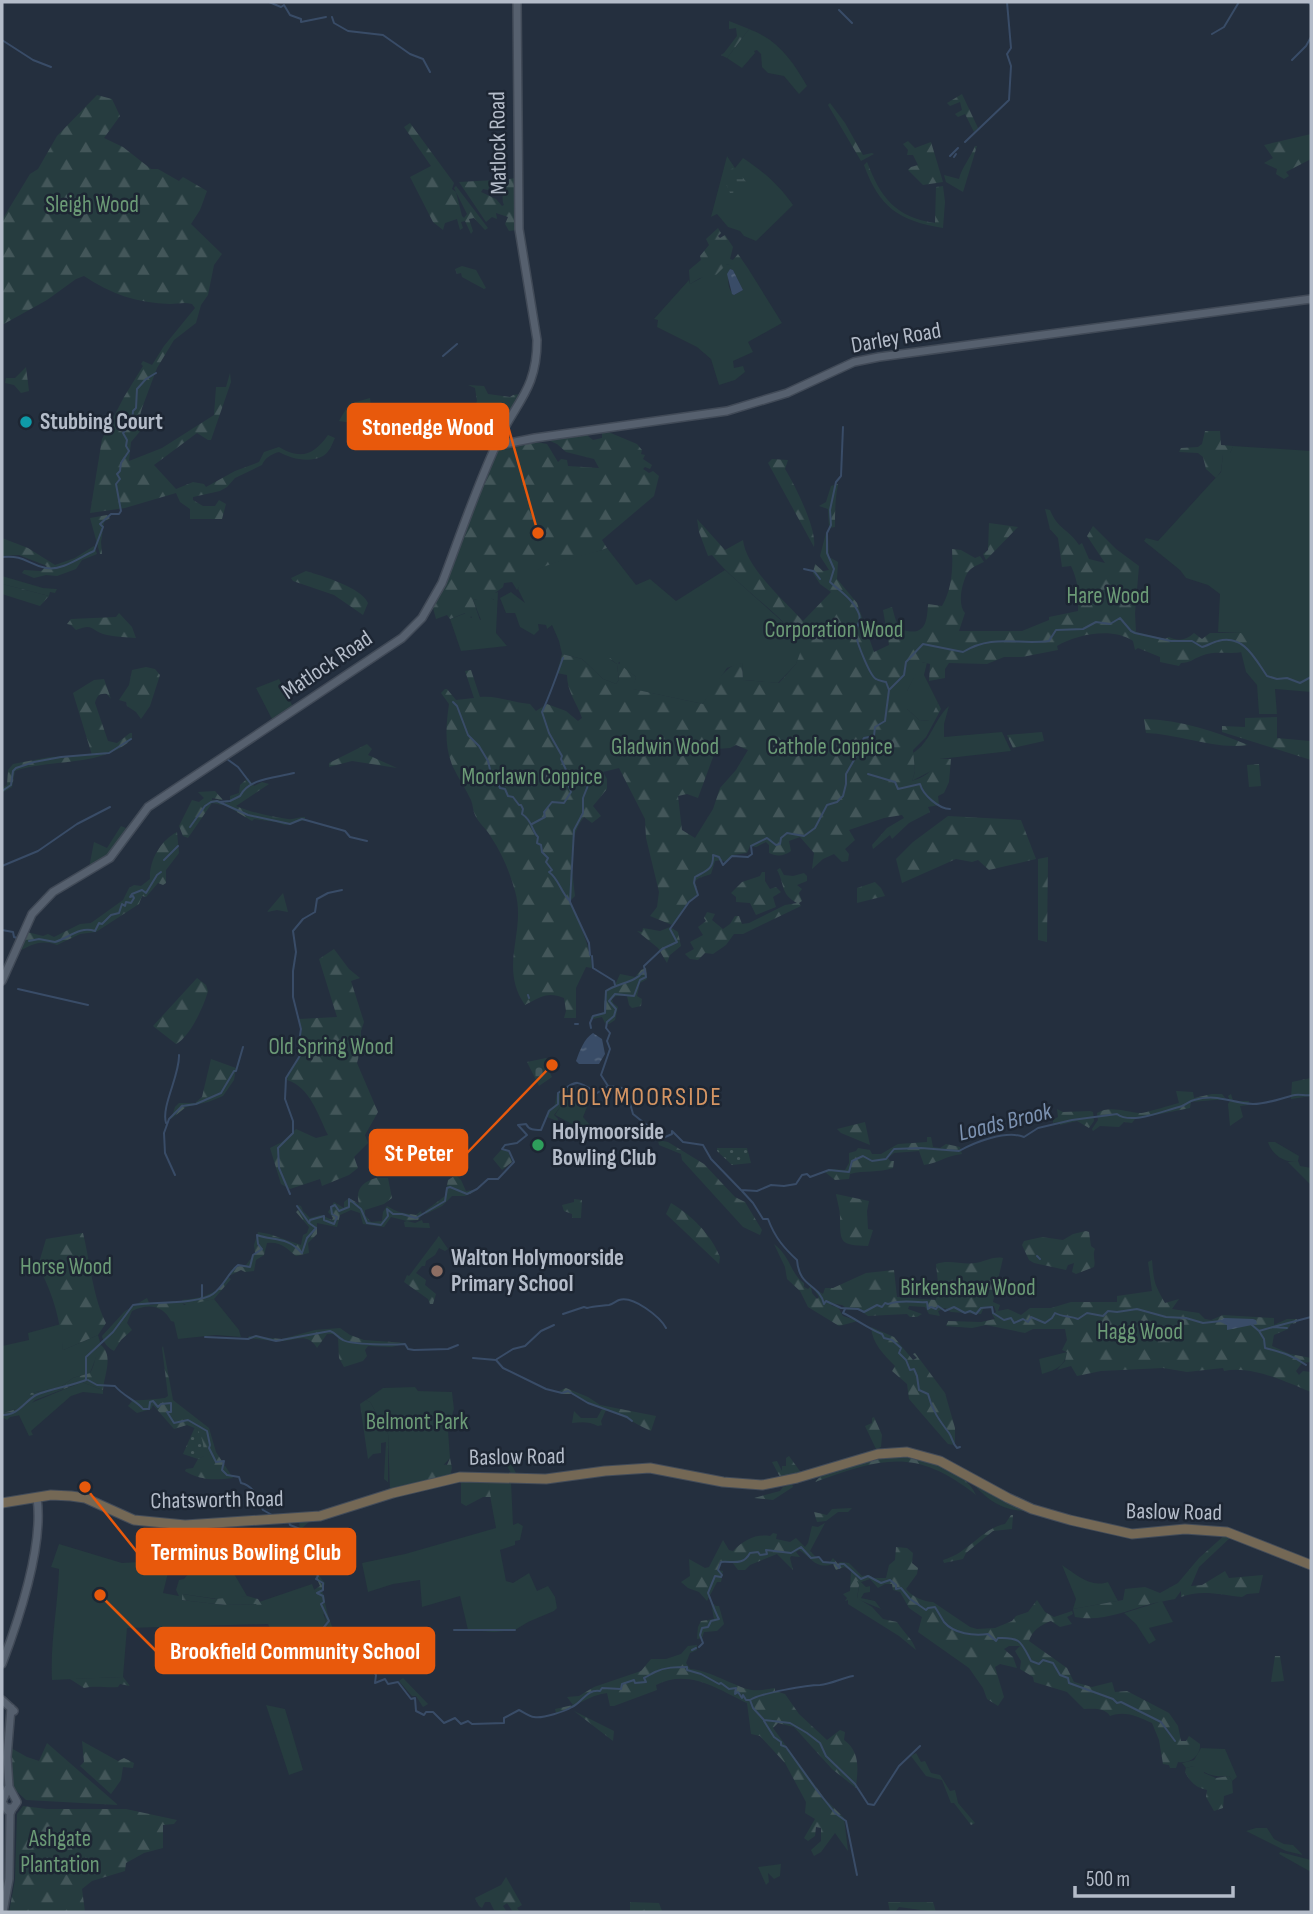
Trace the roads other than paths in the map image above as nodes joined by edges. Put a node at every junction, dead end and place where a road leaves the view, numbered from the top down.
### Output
1 (517, 2) edge
2 (1311, 299) edge
3 (495, 446) junction
4 (2, 981) edge
5 (393, 1493) joint
6 (37, 1498) junction
7 (2, 1503) edge
8 (1311, 1565) edge
9 (2, 1664) edge
10 (2, 1700) edge
11 (9, 1793) junction
12 (10, 1810) junction
13 (3, 1912) edge

1 - 3 main road, Matlock Road
2 - 3 main road, Darley Road
3 - 4 main road, Matlock Road
5 - 6 highway, Chatsworth Road
5 - 8 highway, Baslow Road
6 - 7 highway, Chatsworth Road
6 - 9 main road
10 - 11 main road
11 - 12 main road
11 - 12 main road
12 - 13 main road

